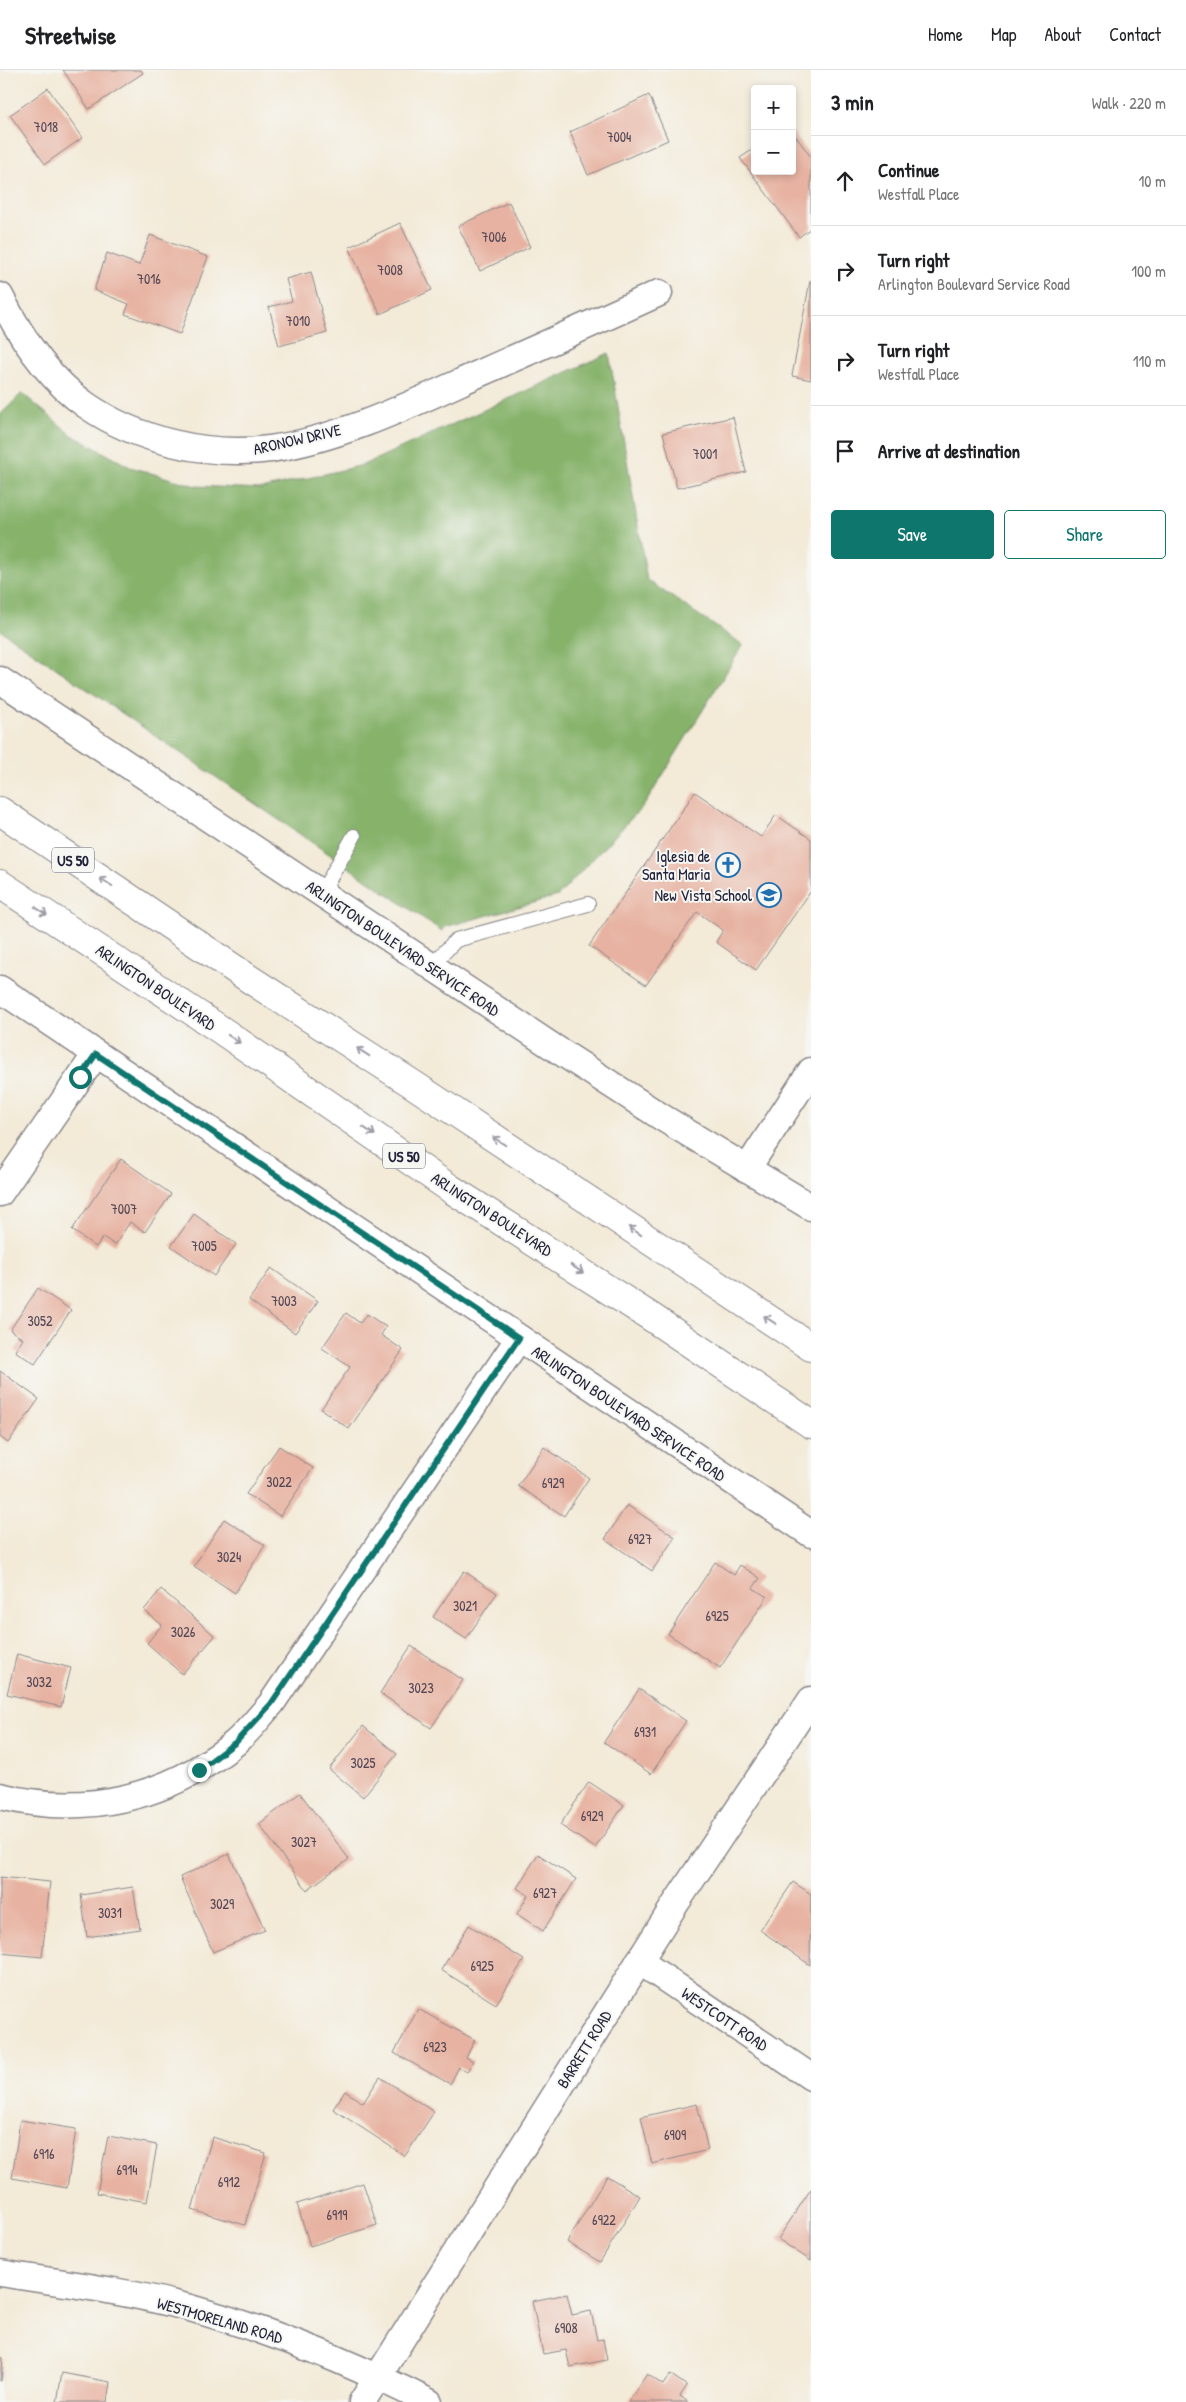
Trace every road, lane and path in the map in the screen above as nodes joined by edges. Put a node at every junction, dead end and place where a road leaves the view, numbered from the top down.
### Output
1 (659, 293) dead end
2 (0, 296) edge
3 (0, 680) edge
4 (0, 811) edge
5 (354, 836) dead end
6 (0, 884) edge
7 (322, 894) junction
8 (588, 904) dead end
9 (431, 966) junction
10 (0, 990) edge
11 (96, 1054) junction
12 (811, 1071) edge
13 (747, 1169) junction
14 (0, 1193) edge
15 (811, 1207) edge
16 (519, 1338) junction
17 (811, 1347) edge
18 (811, 1424) edge
19 (811, 1534) edge
20 (811, 1700) edge
21 (0, 1796) edge
22 (639, 1961) junction
23 (811, 2077) edge
24 (0, 2273) edge
25 (379, 2376) junction
26 (362, 2402) edge
27 (429, 2402) edge

1 - 2 street, ARONOW DRIVE
3 - 7 street, ARLINGTON BOULEVARD SERVICE ROAD
17 -> 4 highway, US 50
5 - 7 lane
6 -> 18 highway, ARLINGTON BOULEVARD / US 50
7 - 9 street, ARLINGTON BOULEVARD SERVICE ROAD
8 - 9 lane
9 - 13 street, ARLINGTON BOULEVARD SERVICE ROAD
10 - 11 street, ARLINGTON BOULEVARD SERVICE ROAD
11 - 14 street
11 - 16 street, ARLINGTON BOULEVARD SERVICE ROAD
12 - 13 street
13 - 15 street, ARLINGTON BOULEVARD SERVICE ROAD
16 - 19 street, ARLINGTON BOULEVARD SERVICE ROAD
16 - 21 street
20 - 22 street, BARRETT ROAD
22 - 23 street, WESTCOTT ROAD
22 - 25 street, BARRETT ROAD
24 - 25 street, WESTMORELAND ROAD
25 - 26 street, BARRETT ROAD
25 - 27 street, WESTMORELAND ROAD

